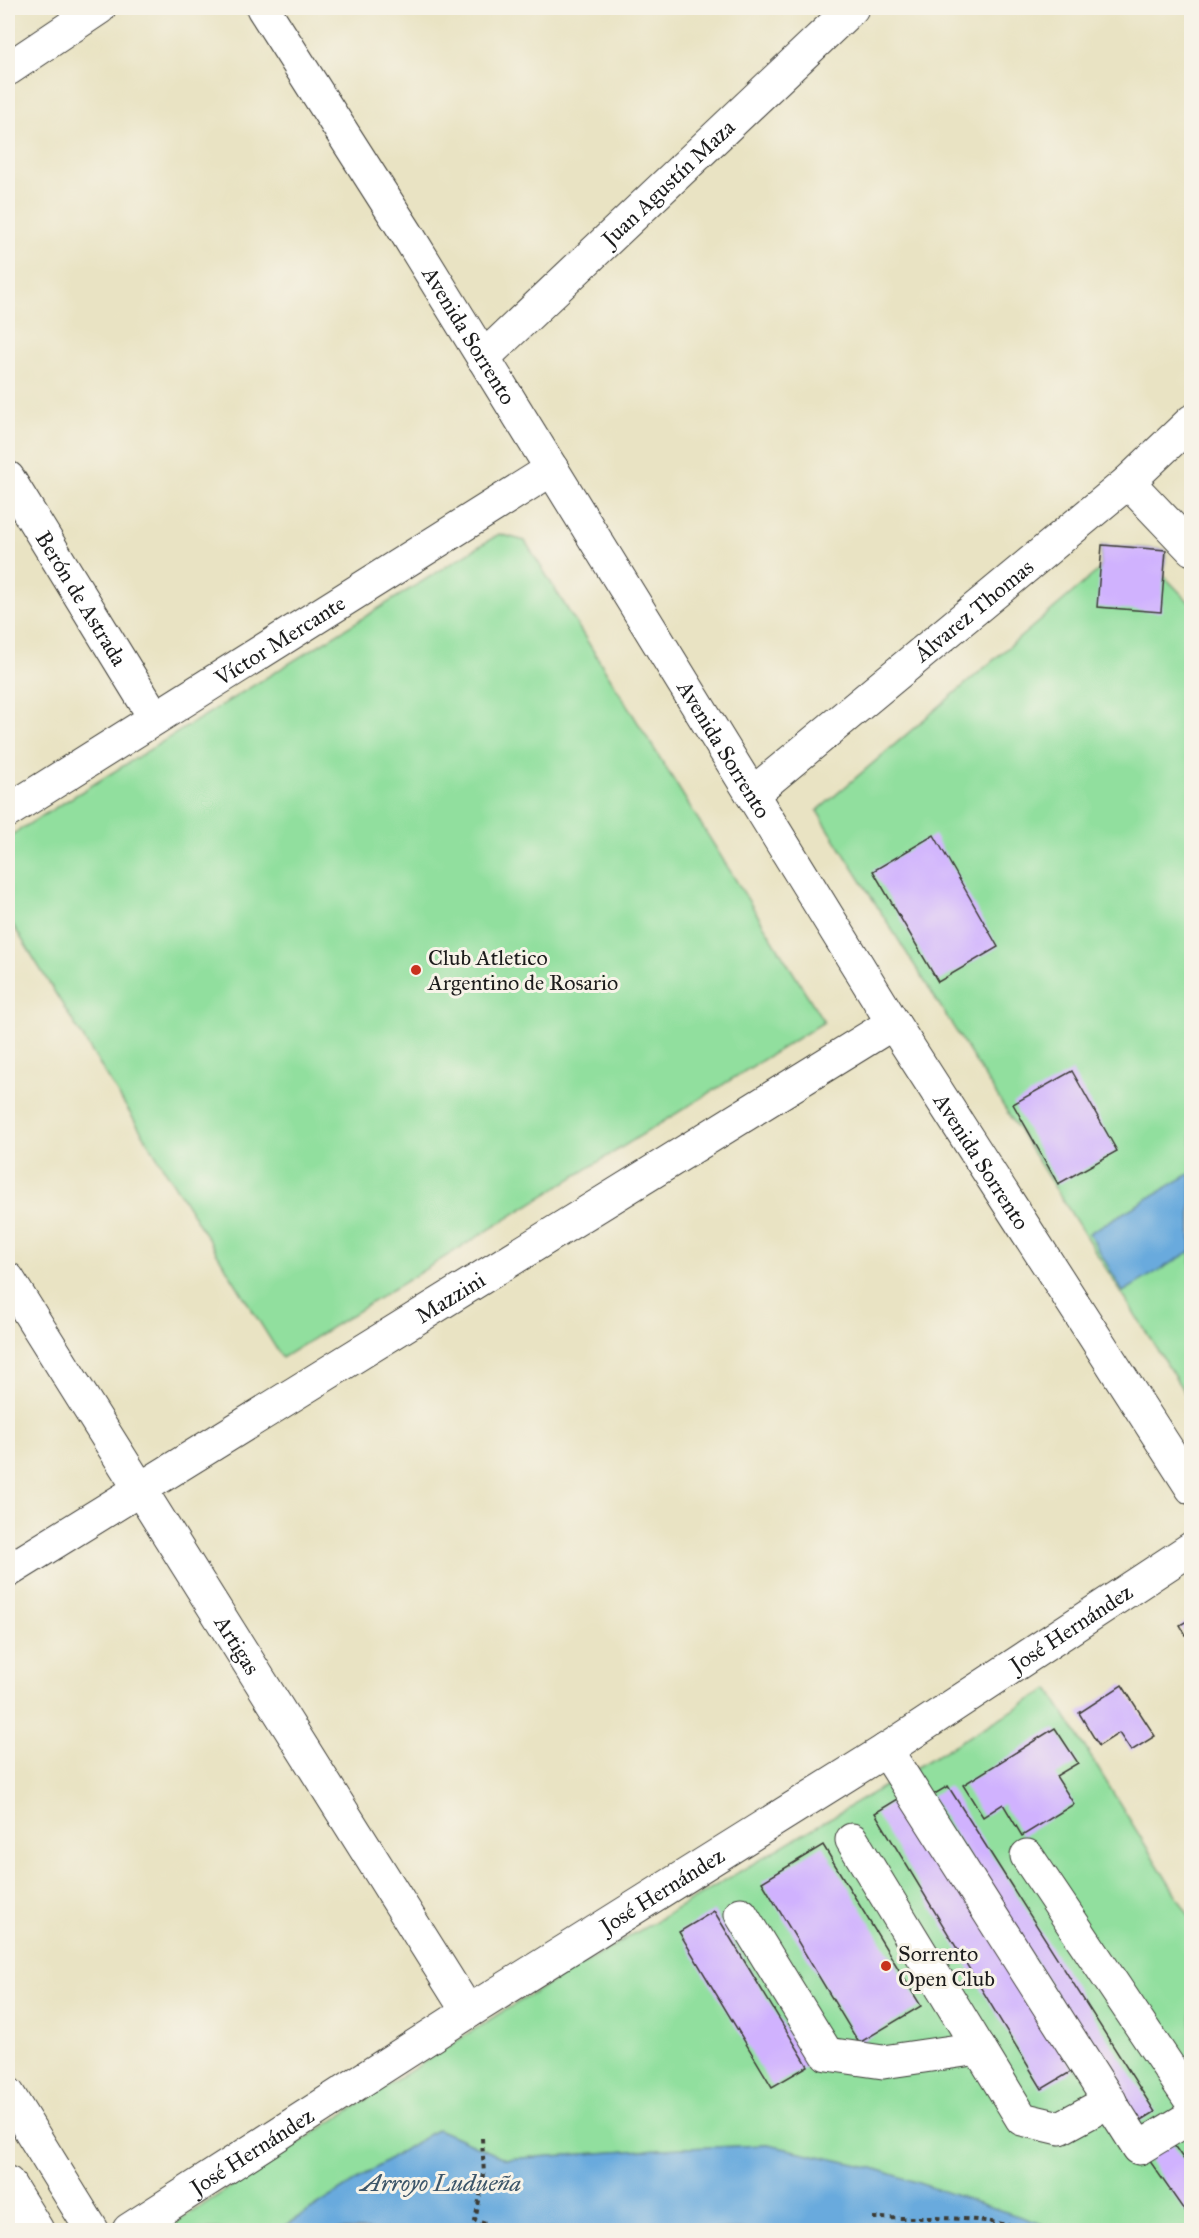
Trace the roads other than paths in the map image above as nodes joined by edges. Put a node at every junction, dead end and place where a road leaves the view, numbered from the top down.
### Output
1 (99, 8) edge
2 (263, 8) edge
3 (852, 8) edge
4 (8, 69) edge
5 (483, 358) junction
6 (1191, 421) edge
7 (552, 469) junction
8 (8, 478) edge
9 (1128, 482) junction
10 (1191, 549) edge
11 (155, 718) junction
12 (752, 794) junction
13 (8, 811) edge
14 (893, 1023) junction
15 (8, 1279) edge
16 (1191, 1488) edge
17 (139, 1489) junction
18 (1191, 1548) edge
19 (8, 1571) edge
20 (886, 1750) junction
21 (852, 1840) dead end
22 (1027, 1856) dead end
23 (741, 1914) dead end
24 (468, 2012) junction
25 (979, 2048) junction
26 (8, 2094) edge
27 (1110, 2101) junction
28 (1191, 2102) edge
29 (1191, 2116) edge
30 (8, 2183) edge
31 (37, 2230) edge
32 (92, 2230) edge
33 (129, 2230) edge

1 - 4 street
2 - 5 street, Avenida Sorrento
3 - 5 street, Juan Agustín Maza
5 - 7 street, Avenida Sorrento
6 - 9 street, Álvarez Thomas
7 - 11 street, Víctor Mercante
7 - 12 street, Avenida Sorrento
8 - 11 street, Berón de Astrada
9 - 10 street
9 - 12 street, Álvarez Thomas
11 - 13 street, Víctor Mercante
12 - 14 street, Avenida Sorrento
14 - 16 street, Avenida Sorrento
14 - 17 street, Mazzini
15 - 17 street, Artigas
17 - 19 street, Mazzini
17 - 24 street, Artigas
18 - 20 street, José Hernández
20 - 24 street, José Hernández
20 - 27 street
21 - 25 street
22 - 28 street
23 - 25 street
24 - 33 street, José Hernández
25 - 27 street
26 - 32 street
27 - 29 street
30 - 31 street

